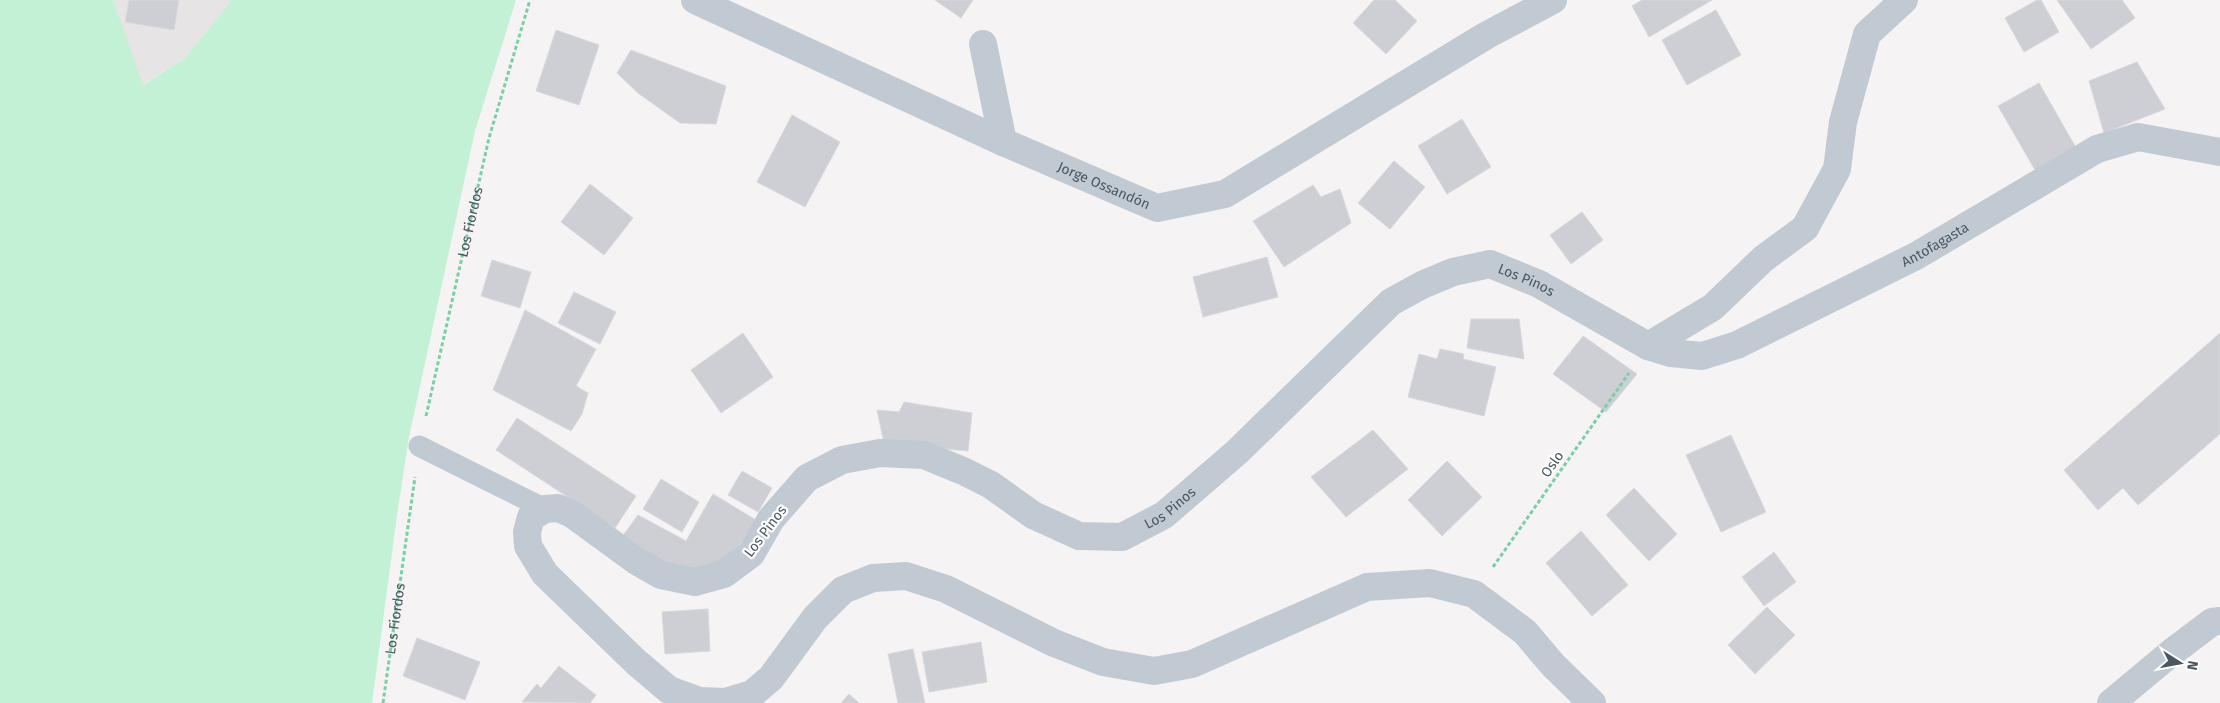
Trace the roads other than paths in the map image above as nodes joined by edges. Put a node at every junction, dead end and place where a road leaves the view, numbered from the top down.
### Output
1 (696, 0) edge
2 (1553, 0) edge
3 (1904, 0) edge
4 (983, 44) dead end
5 (1003, 142) junction
6 (2220, 152) edge
7 (1648, 346) junction
8 (419, 446) road end
9 (545, 510) junction
10 (2220, 621) edge
11 (1592, 703) edge
12 (2111, 703) edge

1 - 5 street, Jorge Ossandón
2 - 5 street, Jorge Ossandón
3 - 7 street
4 - 5 street
6 - 7 street, Antofagasta
7 - 9 street, Los Pinos
8 - 9 street
9 - 11 street
10 - 12 street

